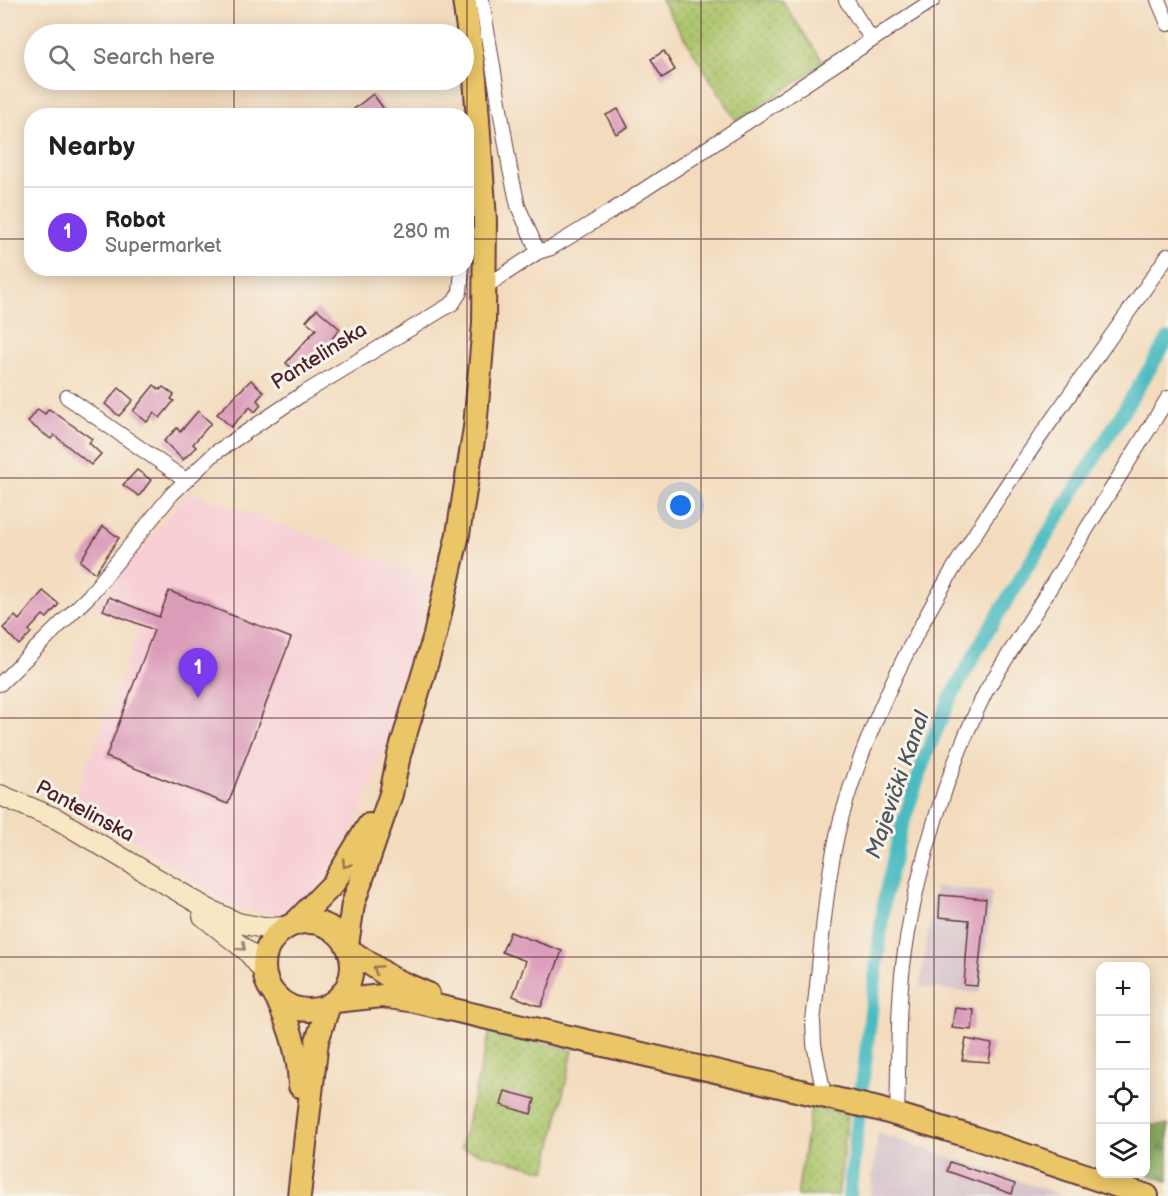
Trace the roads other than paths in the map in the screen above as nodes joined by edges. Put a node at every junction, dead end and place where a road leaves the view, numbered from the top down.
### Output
1 (464, 0) edge
2 (482, 0) edge
3 (846, 0) edge
4 (933, 0) edge
5 (1158, 0) edge
6 (467, 24) edge
7 (1168, 24) edge
8 (872, 40) junction
9 (474, 84) edge
10 (538, 252) junction
11 (1168, 255) edge
12 (461, 276) edge
13 (484, 287) junction
14 (67, 397) dead end
15 (1168, 398) edge
16 (186, 480) junction
17 (0, 684) edge
18 (399, 755) junction
19 (0, 795) edge
20 (147, 872) junction
21 (292, 926) junction
22 (348, 948) junction
23 (265, 973) junction
24 (276, 996) junction
25 (332, 1003) junction
26 (488, 1017) junction
27 (832, 1097) junction
28 (887, 1112) junction
29 (303, 1151) junction
30 (299, 1196) edge
31 (1147, 1196) edge

1 - 6 main road
2 - 10 street
3 - 8 street
4 - 8 street
5 - 7 street
8 - 10 street
9 - 13 main road
10 - 13 street
11 - 27 street
12 - 16 street, Pantelinska
13 - 18 main road
14 - 16 street
15 - 28 street
16 - 17 street, Pantelinska
18 -> 21 main road
18 - 22 main road
19 - 20 main road, Pantelinska
20 - 21 main road
20 -> 23 main road
21 - 22 main road
21 - 23 main road
22 - 25 main road
26 -> 22 main road
23 - 24 main road
24 - 25 main road
24 - 29 main road
25 - 26 main road
25 - 29 main road
26 - 27 main road
27 - 28 main road
28 - 31 main road
29 - 30 main road

